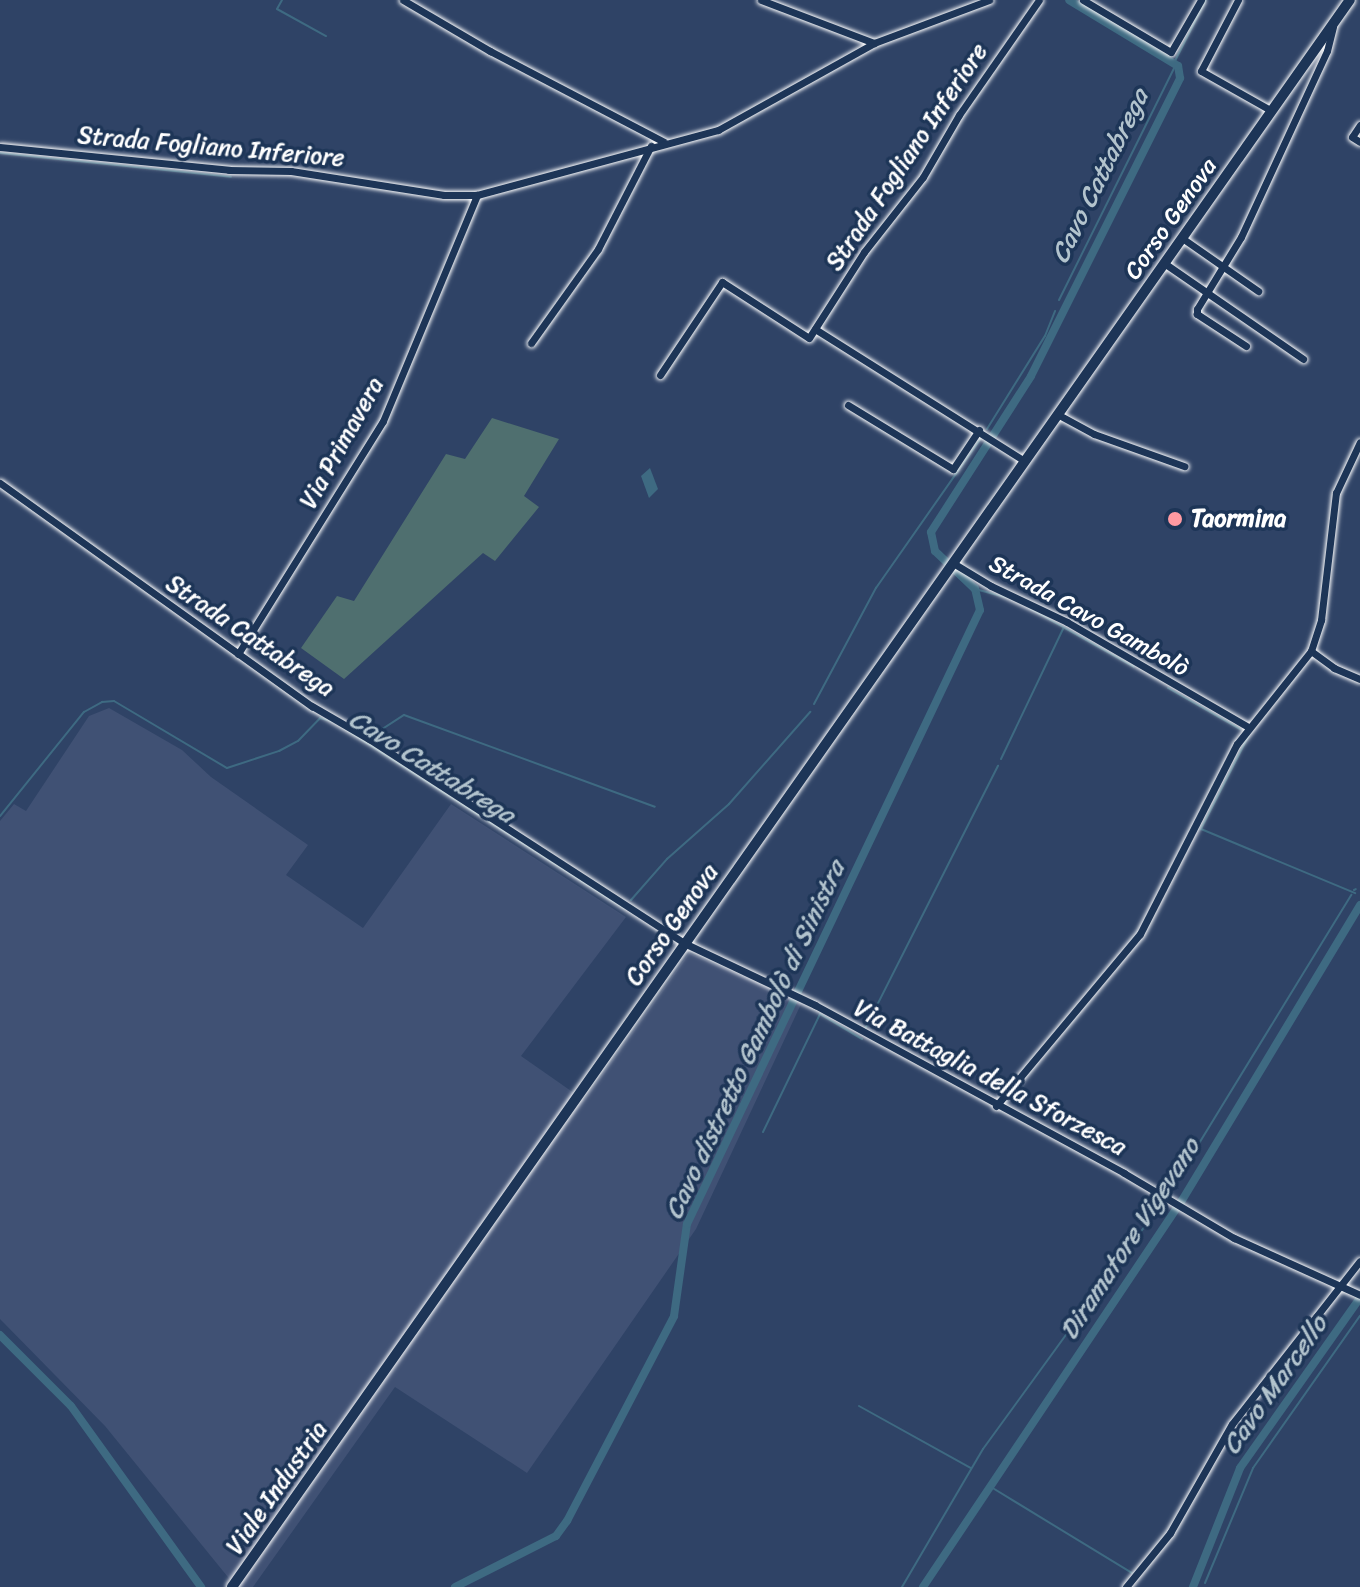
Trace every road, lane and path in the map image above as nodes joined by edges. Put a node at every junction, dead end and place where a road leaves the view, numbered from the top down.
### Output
1 (403, 0) edge
2 (761, 0) edge
3 (989, 0) edge
4 (1039, 0) edge
5 (1083, 0) edge
6 (1201, 0) edge
7 (1238, 0) edge
8 (1349, 0) edge
9 (1360, 8) edge
10 (1335, 19) junction
11 (874, 43) junction
12 (1272, 111) junction
13 (1360, 125) edge
14 (665, 142) junction
15 (1360, 142) edge
16 (651, 146) junction
17 (0, 147) edge
18 (477, 195) junction
19 (1182, 238) junction
20 (1164, 263) junction
21 (1224, 268) junction
22 (1258, 291) dead end
23 (1207, 293) junction
24 (815, 329) junction
25 (531, 343) dead end
26 (1246, 346) dead end
27 (1303, 359) dead end
28 (660, 375) dead end
29 (848, 405) dead end
30 (1057, 414) junction
31 (979, 430) junction
32 (1360, 442) edge
33 (1023, 460) junction
34 (1184, 466) dead end
35 (0, 483) edge
36 (951, 566) junction
37 (1311, 651) junction
38 (238, 654) junction
39 (1360, 679) edge
40 (1248, 727) junction
41 (684, 943) junction
42 (996, 1106) junction
43 (1360, 1261) edge
44 (1344, 1285) junction
45 (1358, 1294) edge
46 (355, 1413) joint
47 (232, 1587) edge
48 (1126, 1587) edge

1 - 14 street
2 - 11 street
3 - 11 street, Strada Fogliano Inferiore
4 - 24 street, Strada Fogliano Inferiore
5 - 6 street
7 - 12 street
8 - 9 street
8 - 10 main road, Corso Genova
10 - 12 main road, Corso Genova
10 - 21 street
11 - 14 street, Strada Fogliano Inferiore
12 - 19 main road, Corso Genova
13 - 15 street
14 - 16 street, Strada Fogliano Inferiore
16 - 18 street, Strada Fogliano Inferiore
16 - 25 street
17 - 18 street, Strada Fogliano Inferiore
18 - 38 street, Via Primavera
19 - 20 main road, Corso Genova
19 - 21 street
20 - 23 street
20 - 30 main road, Corso Genova
21 - 22 street
21 - 23 street
23 - 26 street
23 - 27 street
24 - 28 street, Strada Fogliano Inferiore
24 - 31 street
29 - 31 street
30 - 33 main road, Corso Genova
30 - 34 street
31 - 33 street
32 - 37 street
33 - 36 main road, Corso Genova
35 - 38 street, Strada Cattabrega
36 - 40 street, Strada Cavo Gambolò
36 - 41 main road, Corso Genova
37 - 39 street
37 - 40 street
38 - 41 street, Strada Cattabrega
40 - 42 street
41 - 42 street, Via Battaglia della Sforzesca
41 - 46 main road, Corso Genova
42 - 44 street, Via Battaglia della Sforzesca
43 - 44 street
44 - 45 street, Via Battaglia della Sforzesca
44 - 48 street
46 - 47 main road, Viale Industria

